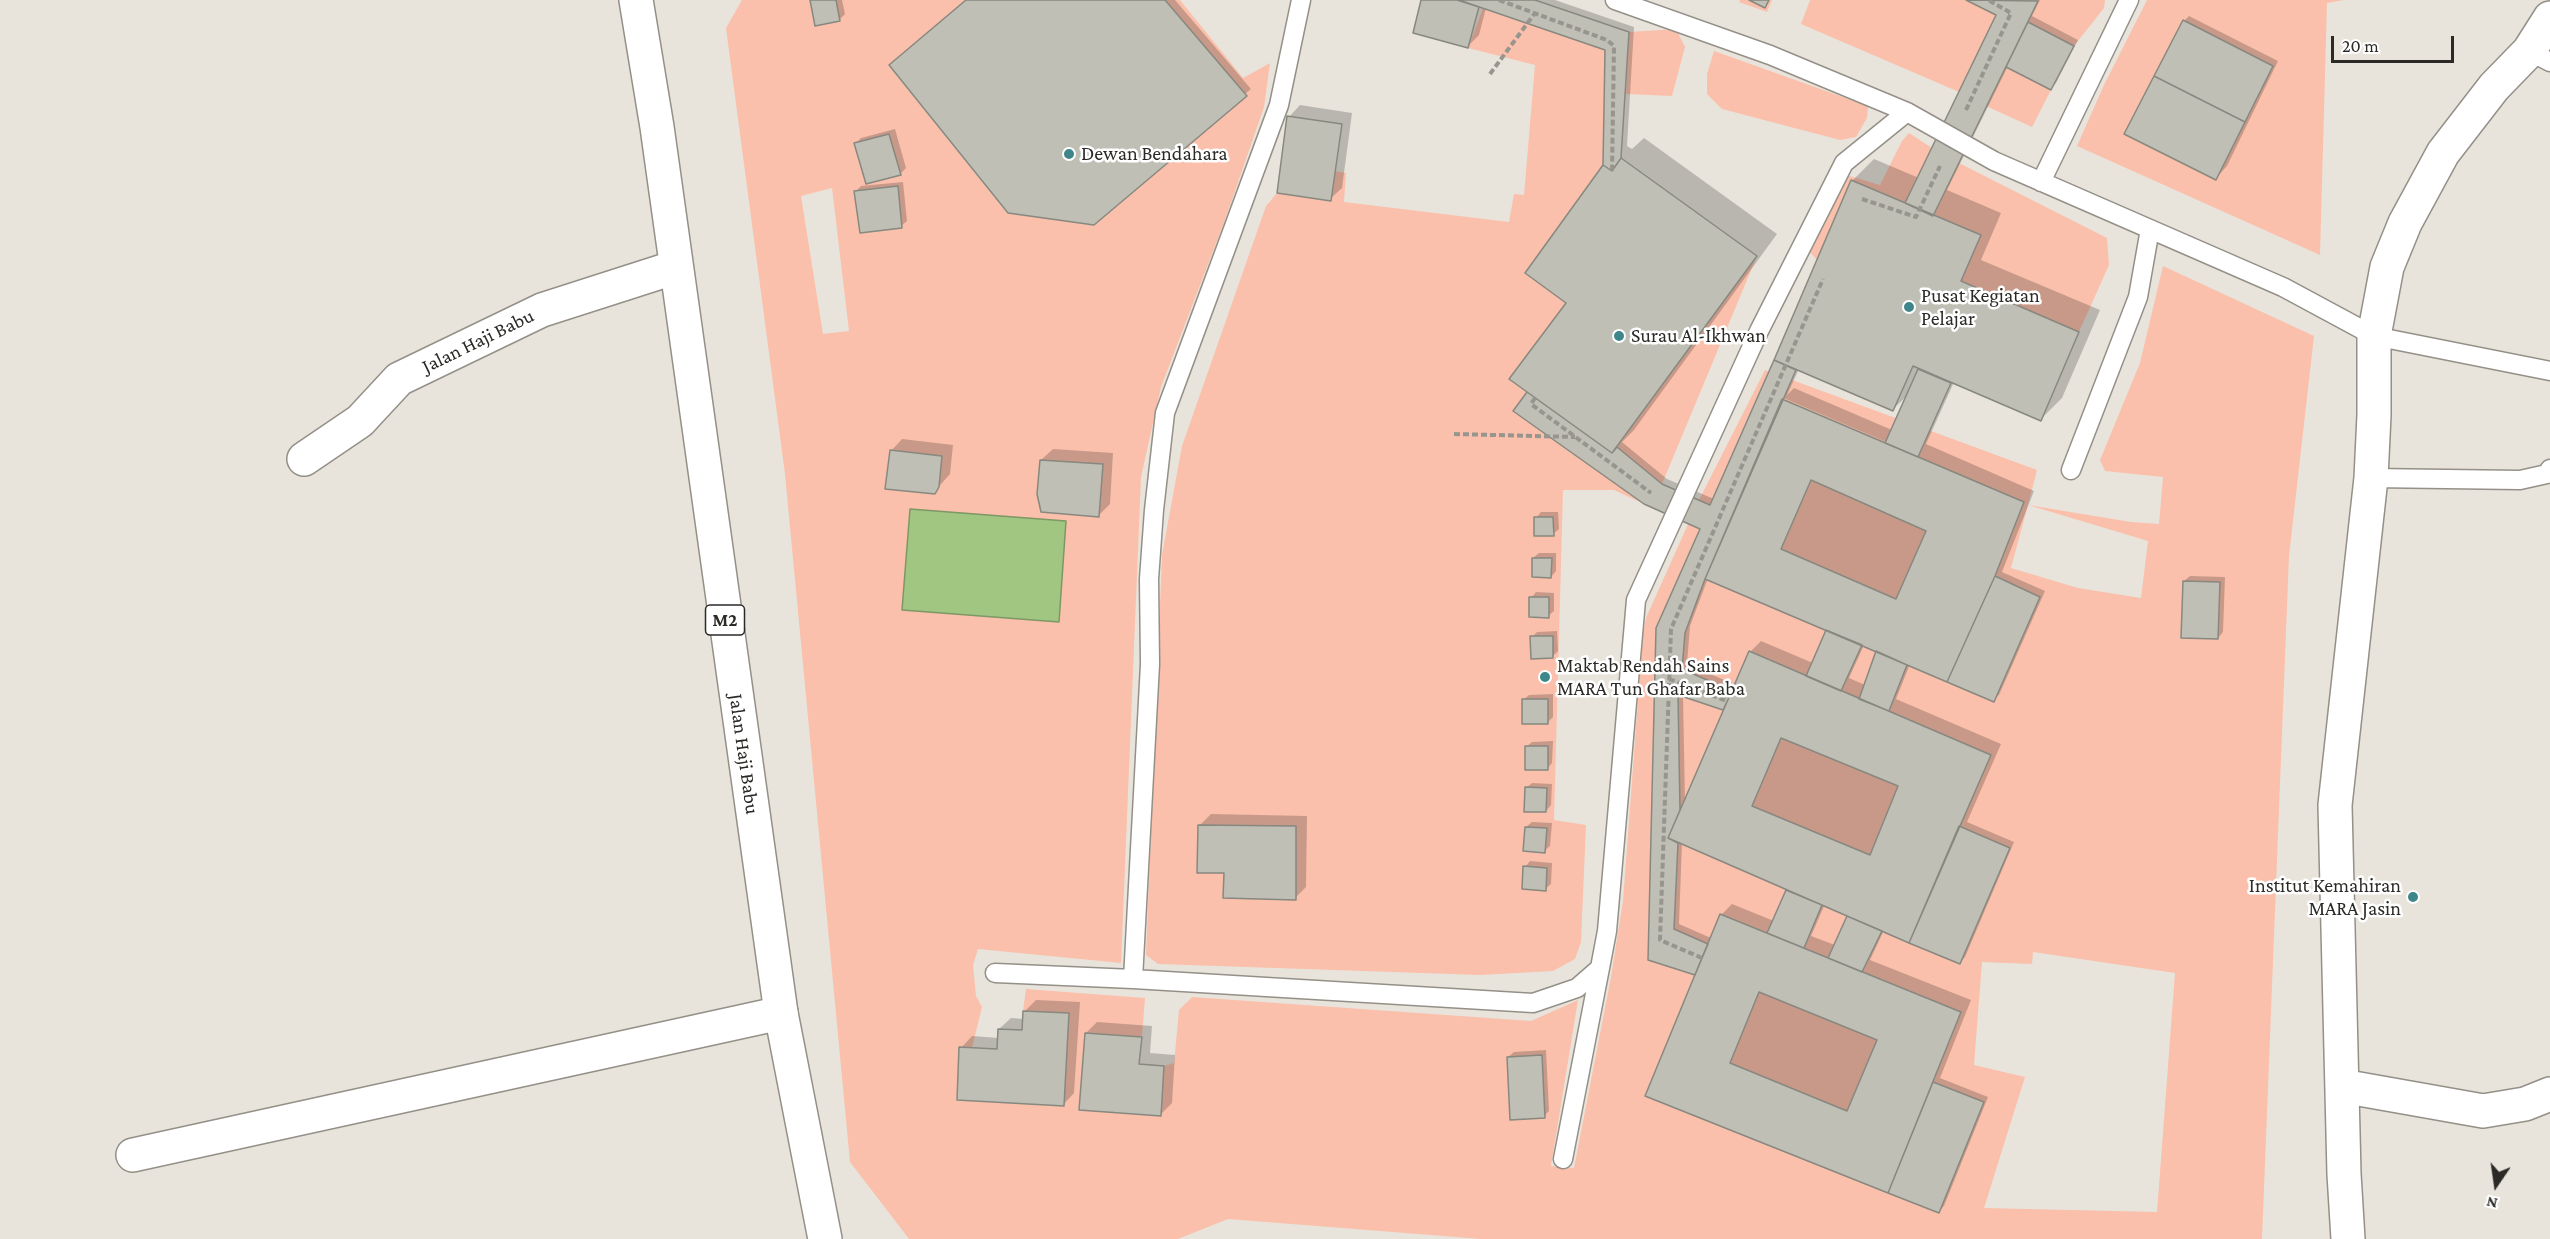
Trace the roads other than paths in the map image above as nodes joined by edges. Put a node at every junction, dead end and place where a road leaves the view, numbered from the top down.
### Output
1 (636, 0) edge
2 (1301, 0) edge
3 (1616, 0) edge
4 (2129, 0) edge
5 (2550, 18) edge
6 (2539, 56) edge
7 (1907, 112) junction
8 (2041, 182) junction
9 (2150, 229) junction
10 (676, 267) junction
11 (2374, 336) junction
12 (2550, 371) edge
13 (304, 459) dead end
14 (2550, 469) edge
15 (2071, 470) dead end
16 (2371, 478) junction
17 (1600, 968) junction
18 (995, 974) dead end
19 (1133, 979) junction
20 (781, 1013) junction
21 (2342, 1086) junction
22 (2550, 1094) edge
23 (133, 1155) dead end
24 (1563, 1159) dead end
25 (825, 1239) edge
26 (2348, 1239) edge

1 - 10 street, Jalan Haji Babu / M2
2 - 19 lane
3 - 7 lane
4 - 8 lane
5 - 6 street
6 - 11 street
7 - 8 lane
7 - 17 lane
8 - 9 lane
9 - 11 lane
9 - 15 lane
10 - 13 street, Jalan Haji Babu
10 - 20 street, Jalan Haji Babu / M2
11 - 12 lane
11 - 16 street
14 - 16 lane
16 - 21 street
17 - 19 lane
17 - 24 lane
18 - 19 lane
20 - 23 street
20 - 25 street, Jalan Haji Babu / M2
21 - 22 street
21 - 26 street

